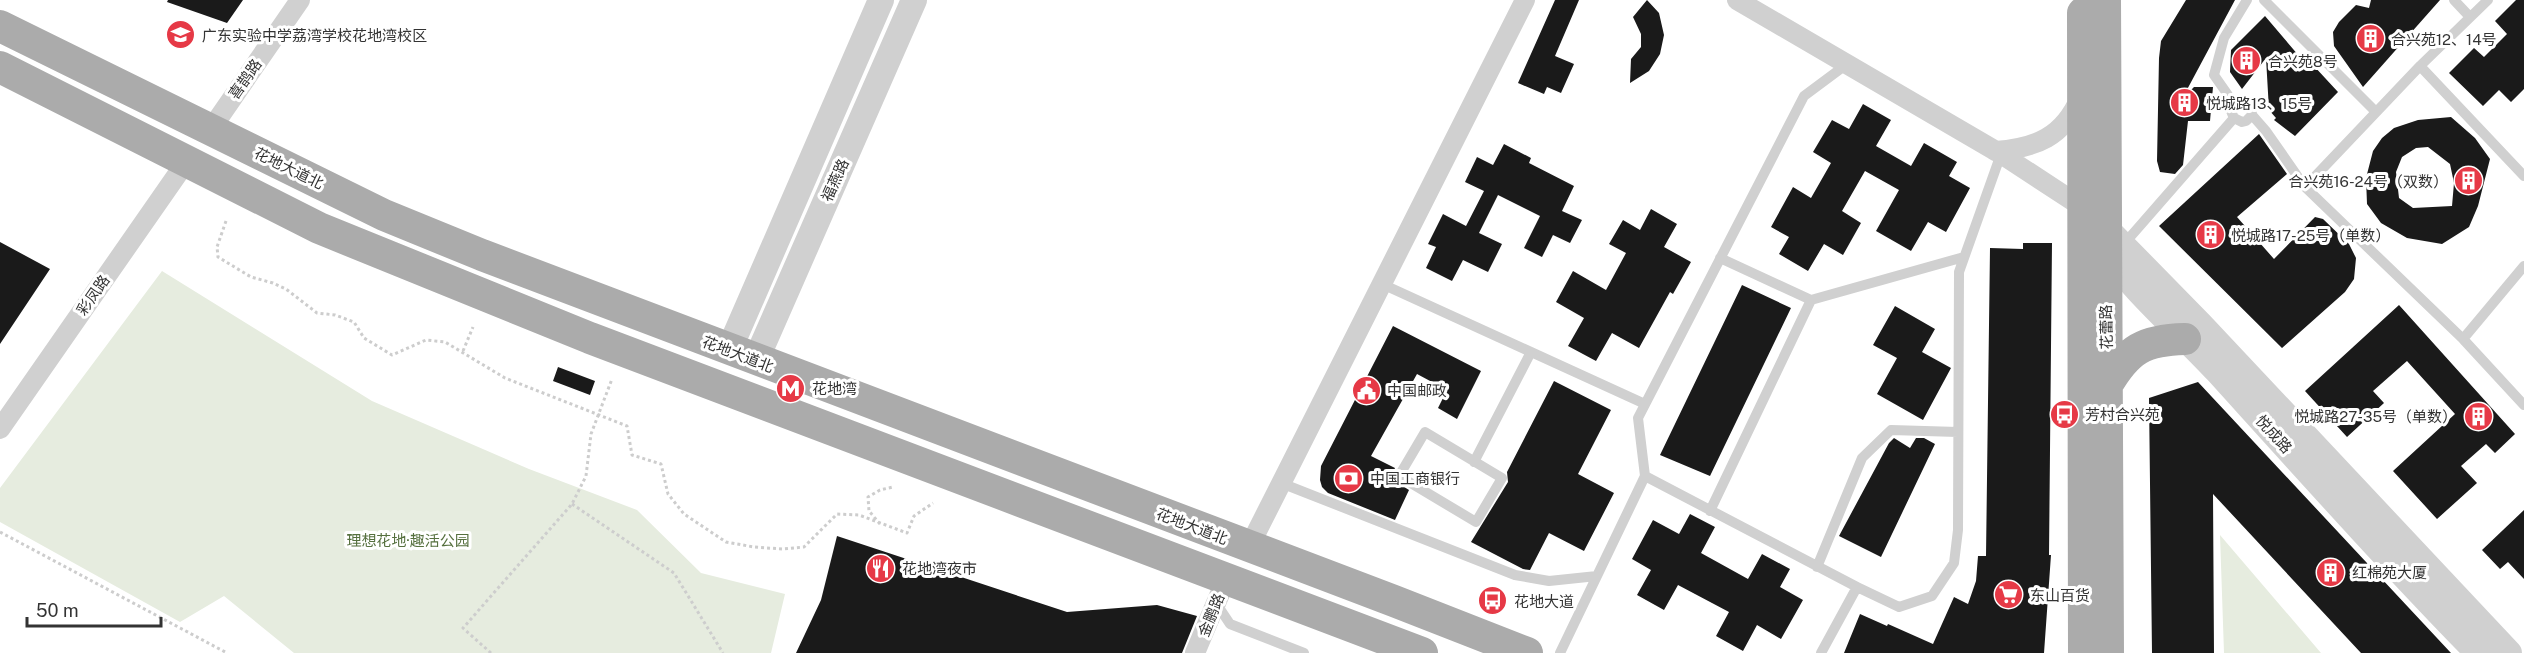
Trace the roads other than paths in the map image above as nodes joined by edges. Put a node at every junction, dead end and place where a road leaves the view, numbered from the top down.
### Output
1 (300, 0) edge
2 (881, 0) edge
3 (914, 0) edge
4 (1525, 0) edge
5 (1737, 0) edge
6 (2083, 0) edge
7 (2105, 0) edge
8 (2247, 0) edge
9 (2264, 0) edge
10 (2454, 0) edge
11 (2488, 0) edge
12 (2470, 17) junction
13 (0, 26) edge
14 (1847, 64) junction
15 (2420, 66) junction
16 (0, 67) edge
17 (2082, 93) junction
18 (2235, 104) junction
19 (2376, 112) junction
20 (2252, 115) junction
21 (2234, 118) junction
22 (211, 129) junction
23 (1998, 152) junction
24 (186, 162) junction
25 (2524, 176) edge
26 (2305, 187) junction
27 (2103, 231) junction
28 (1964, 257) junction
29 (1720, 258) junction
30 (2524, 266) edge
31 (1382, 284) junction
32 (1811, 300) junction
33 (2185, 339) junction
34 (2463, 339) junction
35 (1531, 352) junction
36 (743, 355) junction
37 (2107, 385) junction
38 (1645, 404) junction
39 (2524, 405) edge
40 (0, 429) edge
41 (1958, 432) junction
42 (1474, 462) junction
43 (1645, 476) junction
44 (1281, 483) junction
45 (1710, 511) junction
46 (1249, 547) junction
47 (1817, 567) junction
48 (1597, 576) junction
49 (1857, 587) junction
50 (1221, 590) junction
51 (1195, 653) edge
52 (1304, 653) edge
53 (1422, 653) edge
54 (1527, 653) edge
55 (1560, 653) edge
56 (1821, 653) edge
57 (2084, 653) edge
58 (2108, 653) edge
59 (2478, 653) edge
60 (2509, 653) edge

1 - 22 street, 喜鹊路
2 - 36 street, 福燕路
3 - 36 street, 福燕路
4 - 31 street
5 - 14 street
6 - 17 main road, 花蕾路
7 - 27 main road, 花蕾路
8 - 18 lane
9 - 19 lane
10 - 12 lane
11 - 12 lane
12 - 15 lane
13 - 22 main road, 花地大道北
14 - 23 street
14 - 29 lane
15 - 19 lane
15 - 25 lane
16 - 24 main road
17 - 23 street
17 - 27 main road, 花蕾路
18 - 20 lane
18 - 21 lane
19 - 26 lane
20 - 21 lane
20 - 26 lane
21 - 27 lane
22 - 36 main road, 花地大道北
23 - 27 street
23 - 28 lane
24 - 40 street, 彩凤路
24 - 50 main road
26 - 34 lane
27 - 33 street, 悦成路
27 - 37 main road, 花蕾路
27 - 57 main road, 花蕾路
27 - 60 street, 悦成路
28 - 32 lane
28 - 41 lane
29 - 32 lane
29 - 38 lane
30 - 34 lane
31 - 35 lane
31 - 44 street
32 - 45 lane
33 - 37 main road
33 - 59 street, 悦成路
34 - 39 lane
35 - 38 lane
35 - 42 lane
36 - 46 main road, 花地大道北
37 - 58 main road, 花蕾路
38 - 43 lane
41 - 47 lane
41 - 49 lane
42 - 42 lane
43 - 45 lane
43 - 48 lane
44 - 46 street
44 - 48 lane
45 - 47 lane
46 - 54 main road, 花地大道北
47 - 49 lane
48 - 55 lane
49 - 56 lane
50 - 51 street, 金鹏路
50 - 52 lane
50 - 53 main road

